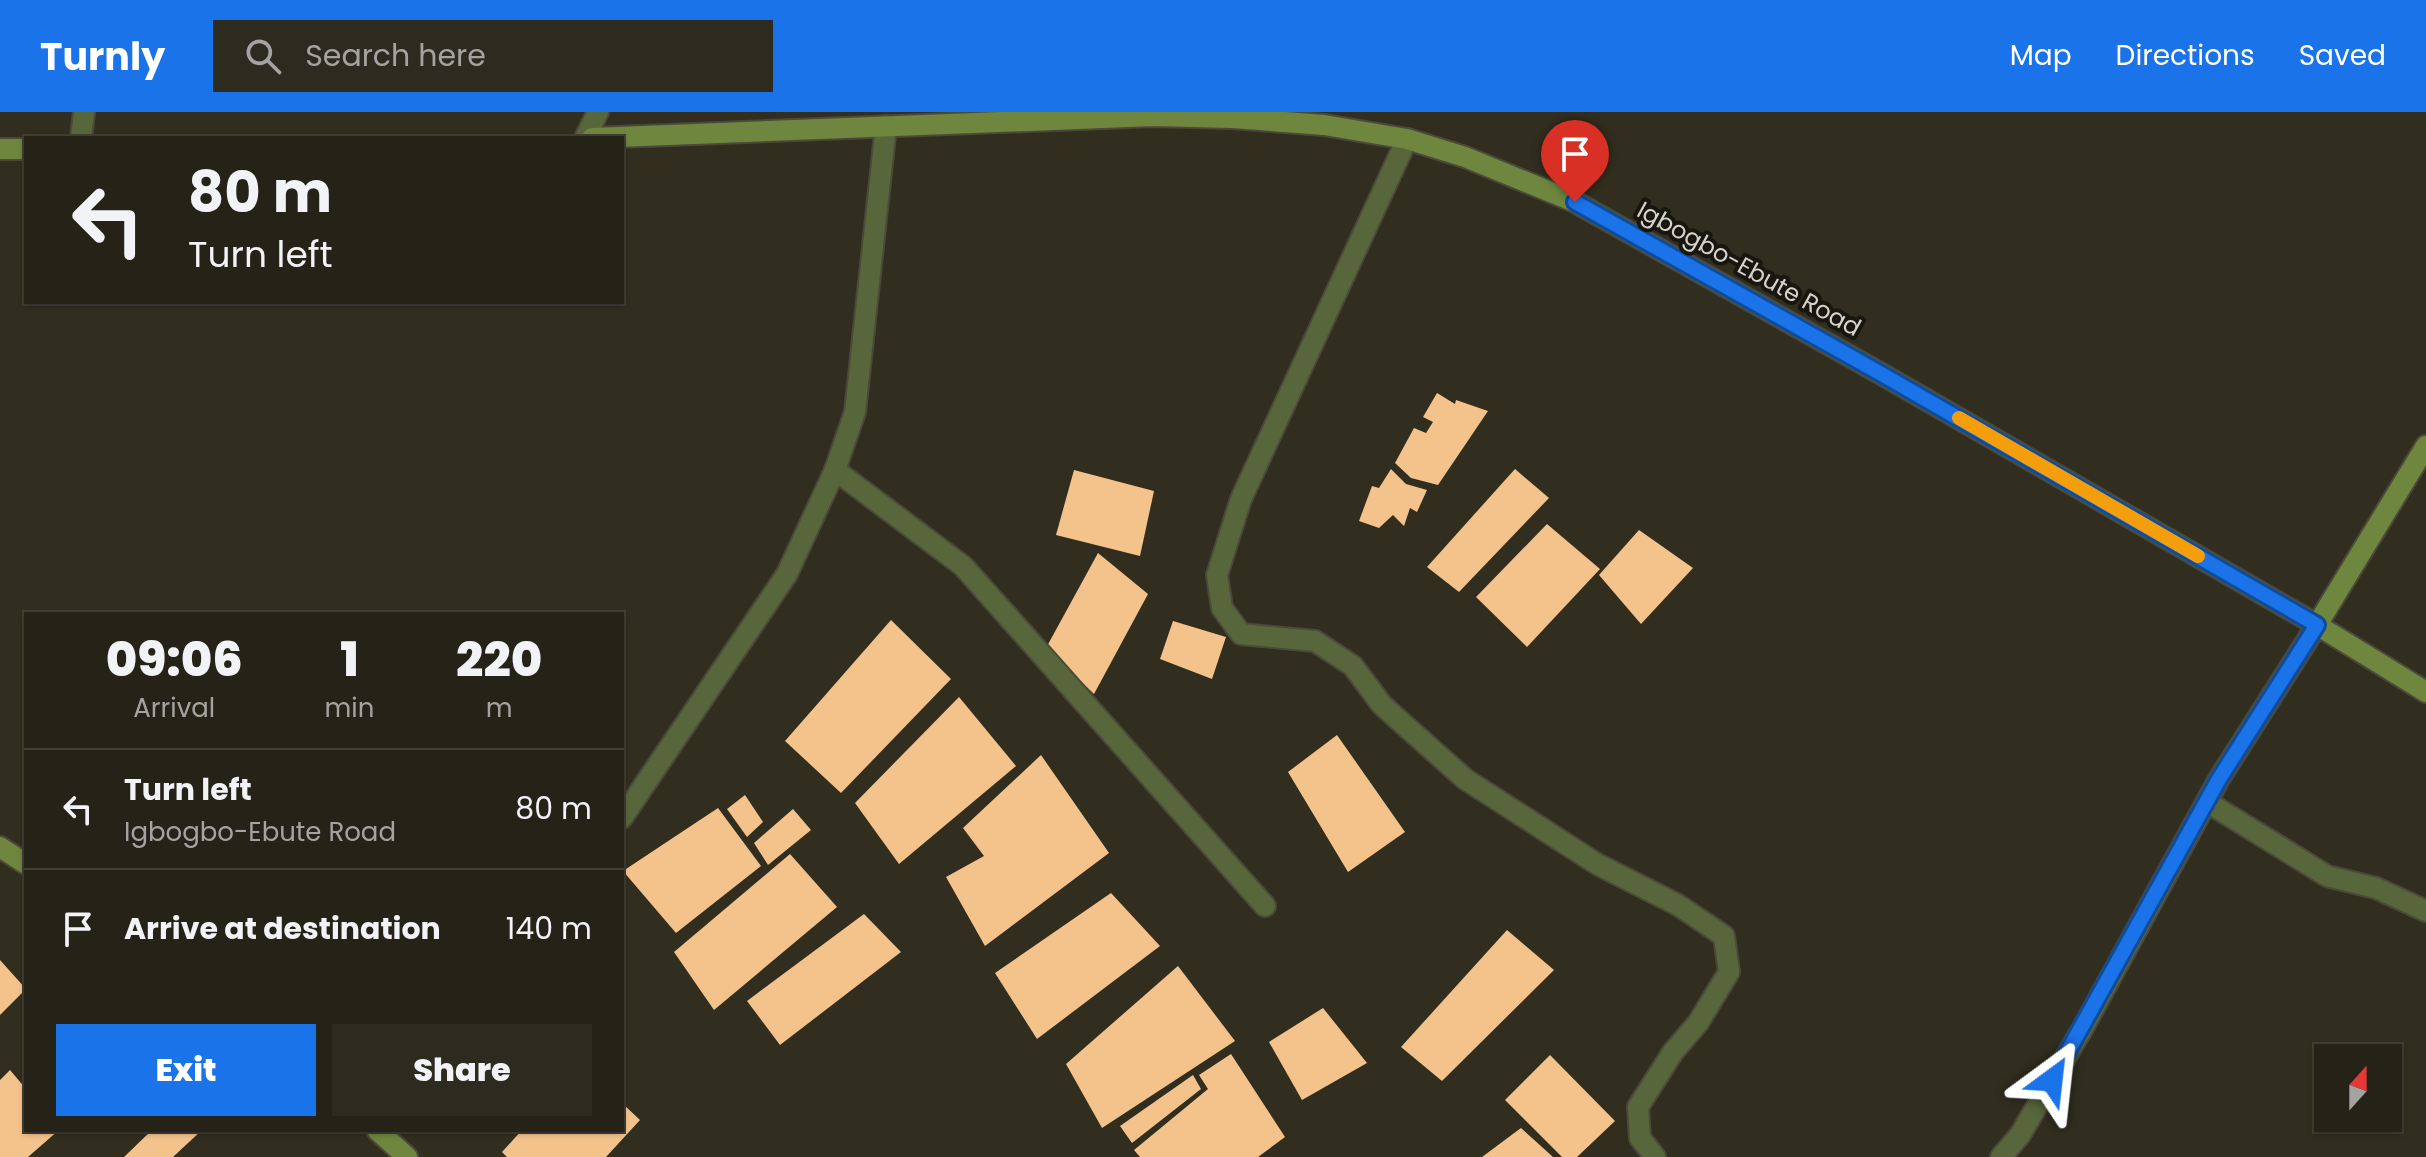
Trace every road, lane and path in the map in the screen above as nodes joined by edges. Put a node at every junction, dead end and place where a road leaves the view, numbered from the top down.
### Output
1 (84, 112) edge
2 (598, 112) edge
3 (1234, 115) edge
4 (886, 126) junction
5 (81, 136) edge
6 (586, 136) edge
7 (624, 137) edge
8 (1407, 139) junction
9 (0, 149) edge
10 (24, 149) edge
11 (2426, 446) edge
12 (835, 470) junction
13 (2317, 625) junction
14 (2426, 692) edge
15 (2207, 802) junction
16 (624, 815) edge
17 (0, 847) edge
18 (24, 863) edge
19 (1265, 906) dead end
20 (2426, 911) edge
21 (379, 1132) edge
22 (407, 1157) edge
23 (1655, 1157) edge
24 (2001, 1157) edge

1 - 5 street
2 - 6 street
3 - 4 main road, Igbogbo-Ebute Road
3 - 8 main road, Igbogbo-Ebute Road
4 - 7 main road, Igbogbo-Ebute Road
4 - 12 street
8 - 13 main road, Igbogbo-Ebute Road
8 - 23 street
9 - 10 main road
11 - 13 main road
12 - 16 street
12 - 19 street
13 - 14 main road, Igbogbo-Ebute Road
13 - 15 street
15 - 20 street
15 - 24 street
17 - 18 main road
21 - 22 main road

